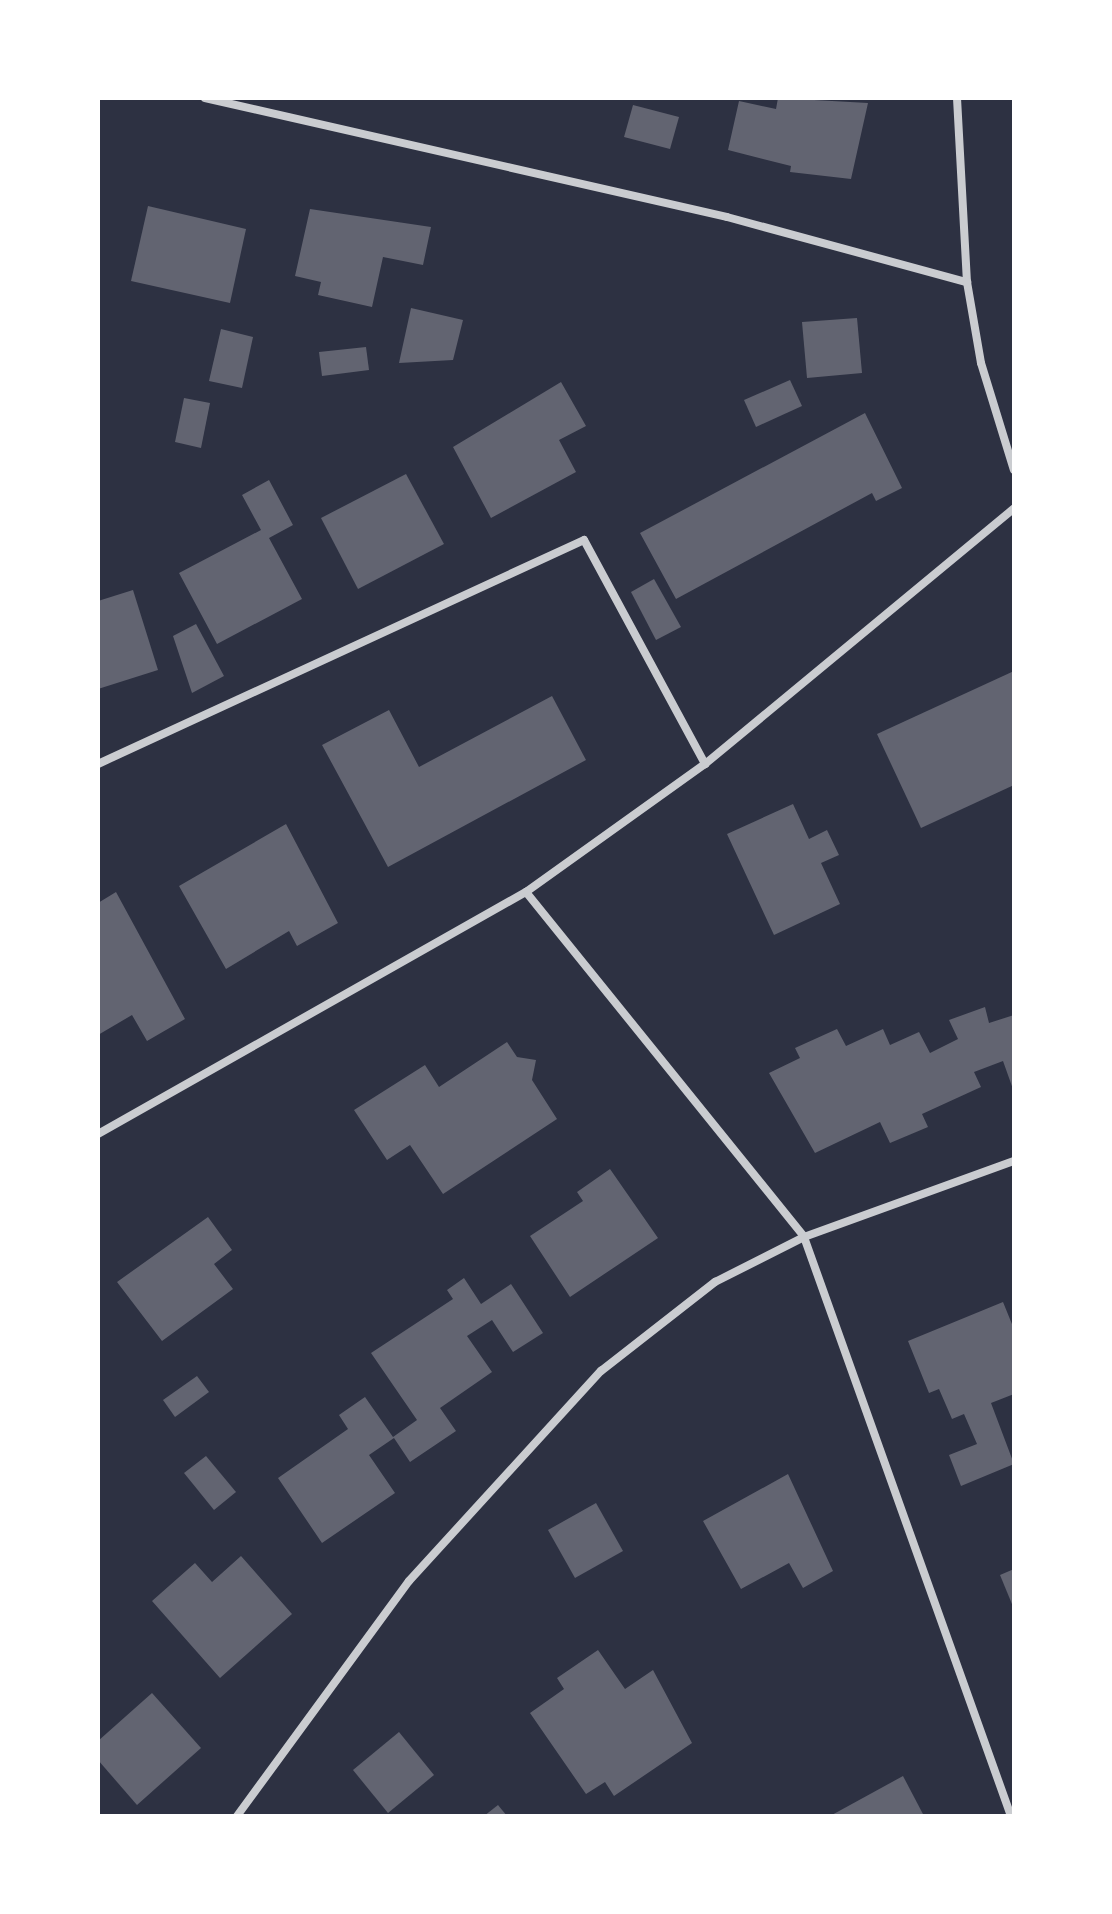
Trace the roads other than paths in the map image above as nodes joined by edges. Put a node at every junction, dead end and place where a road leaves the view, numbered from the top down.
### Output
1 (205, 98) edge
2 (957, 98) edge
3 (967, 282) junction
4 (1014, 470) edge
5 (1014, 508) edge
6 (98, 764) edge
7 (705, 764) junction
8 (526, 892) junction
9 (98, 1134) edge
10 (1014, 1161) edge
11 (804, 1237) junction
12 (237, 1816) edge
13 (1011, 1816) edge

1 - 3 street
2 - 3 street
3 - 4 street
5 - 7 street
6 - 7 street
7 - 8 street
8 - 9 street
8 - 11 street
10 - 11 street
11 - 12 street
11 - 13 street

